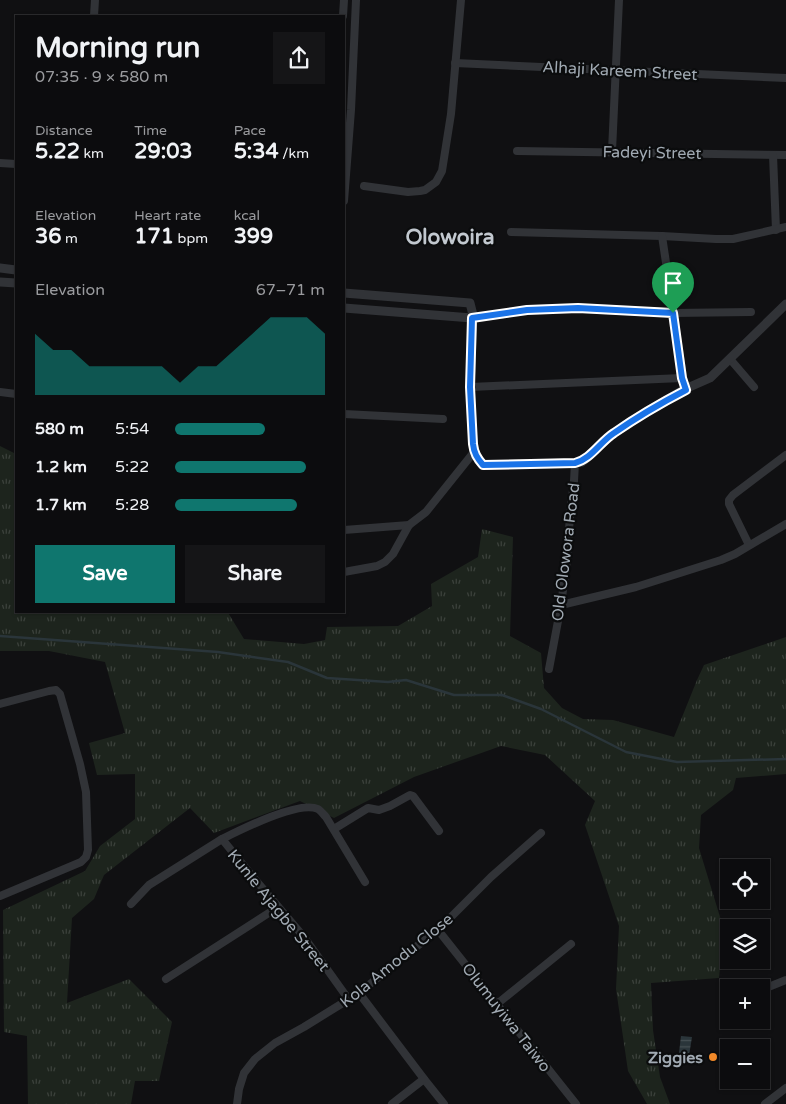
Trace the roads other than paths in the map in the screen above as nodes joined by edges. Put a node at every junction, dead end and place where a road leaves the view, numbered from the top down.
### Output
1 (95, 0) edge
2 (344, 0) edge
3 (356, 0) edge
4 (461, 0) edge
5 (619, 0) edge
6 (94, 15) edge
7 (343, 15) edge
8 (455, 62) junction
9 (615, 70) junction
10 (786, 78) edge
11 (517, 150) dead end
12 (612, 151) junction
13 (786, 154) edge
14 (773, 155) junction
15 (0, 163) edge
16 (15, 164) edge
17 (345, 186) edge
18 (364, 186) dead end
19 (786, 227) edge
20 (776, 230) junction
21 (511, 232) dead end
22 (662, 236) junction
23 (0, 268) edge
24 (15, 270) edge
25 (0, 282) edge
26 (15, 283) edge
27 (345, 293) edge
28 (786, 304) edge
29 (345, 308) edge
30 (751, 312) dead end
31 (673, 313) junction
32 (472, 318) junction
33 (730, 360) junction
34 (682, 378) junction
35 (470, 387) junction
36 (754, 387) dead end
37 (686, 390) junction
38 (0, 392) edge
39 (15, 394) edge
40 (345, 414) edge
41 (443, 419) dead end
42 (474, 452) junction
43 (786, 455) edge
44 (575, 463) junction
45 (786, 524) edge
46 (409, 525) junction
47 (345, 530) edge
48 (749, 545) junction
49 (345, 572) edge
50 (561, 605) junction
51 (549, 669) dead end
52 (0, 704) edge
53 (334, 830) junction
54 (438, 831) dead end
55 (541, 833) dead end
56 (222, 839) junction
57 (366, 882) dead end
58 (0, 896) edge
59 (131, 904) dead end
60 (278, 906) junction
61 (438, 930) junction
62 (571, 944) dead end
63 (166, 979) dead end
64 (786, 980) edge
65 (770, 986) edge
66 (359, 993) junction
67 (349, 1000) junction
68 (497, 1004) junction
69 (424, 1079) junction
70 (786, 1088) edge
71 (237, 1104) edge
72 (392, 1104) edge
73 (444, 1104) edge
74 (576, 1104) edge
75 (765, 1104) edge

1 - 6 street
2 - 7 street
3 - 17 street
4 - 8 street
5 - 9 street
8 - 9 street, Alhaji Kareem Street
8 - 18 street
9 - 10 street, Alhaji Kareem Street
9 - 12 street
11 - 12 street, Fadeyi Street
12 - 14 street, Fadeyi Street
13 - 14 street, Fadeyi Street
14 - 20 street
15 - 16 street
19 - 20 street
20 - 22 street
21 - 22 street
22 - 31 street
23 - 24 street
25 - 26 street
27 - 32 street
28 - 33 street, Old Olowora Road
29 - 32 street
30 - 31 street
31 - 32 street
31 - 34 street
32 - 35 street
33 - 36 street
33 - 37 street, Old Olowora Road
34 - 35 street
34 - 37 street
35 - 42 street
37 - 44 street, Old Olowora Road
38 - 39 street
40 - 41 street
42 - 44 street
42 - 46 street
43 - 48 street
44 - 50 street, Old Olowora Road
45 - 48 street
46 - 47 street
46 - 49 street
48 - 50 street
50 - 51 street, Old Olowora Road
52 - 58 street
53 - 54 street
53 - 56 street
53 - 57 street
55 - 61 street, Kola Amodu Close
56 - 59 street, Kunle Ajagbe Street
56 - 60 street, Kunle Ajagbe Street
60 - 63 street
60 - 67 street, Kunle Ajagbe Street
61 - 66 street, Kola Amodu Close
61 - 68 street, Olumuyiwa Taiwo
62 - 68 street
64 - 65 street
66 - 67 street, Kola Amodu Close
66 - 69 street
67 - 71 street, Kola Amodu Close
68 - 74 street, Olumuyiwa Taiwo
69 - 72 street
69 - 73 street
70 - 75 street

